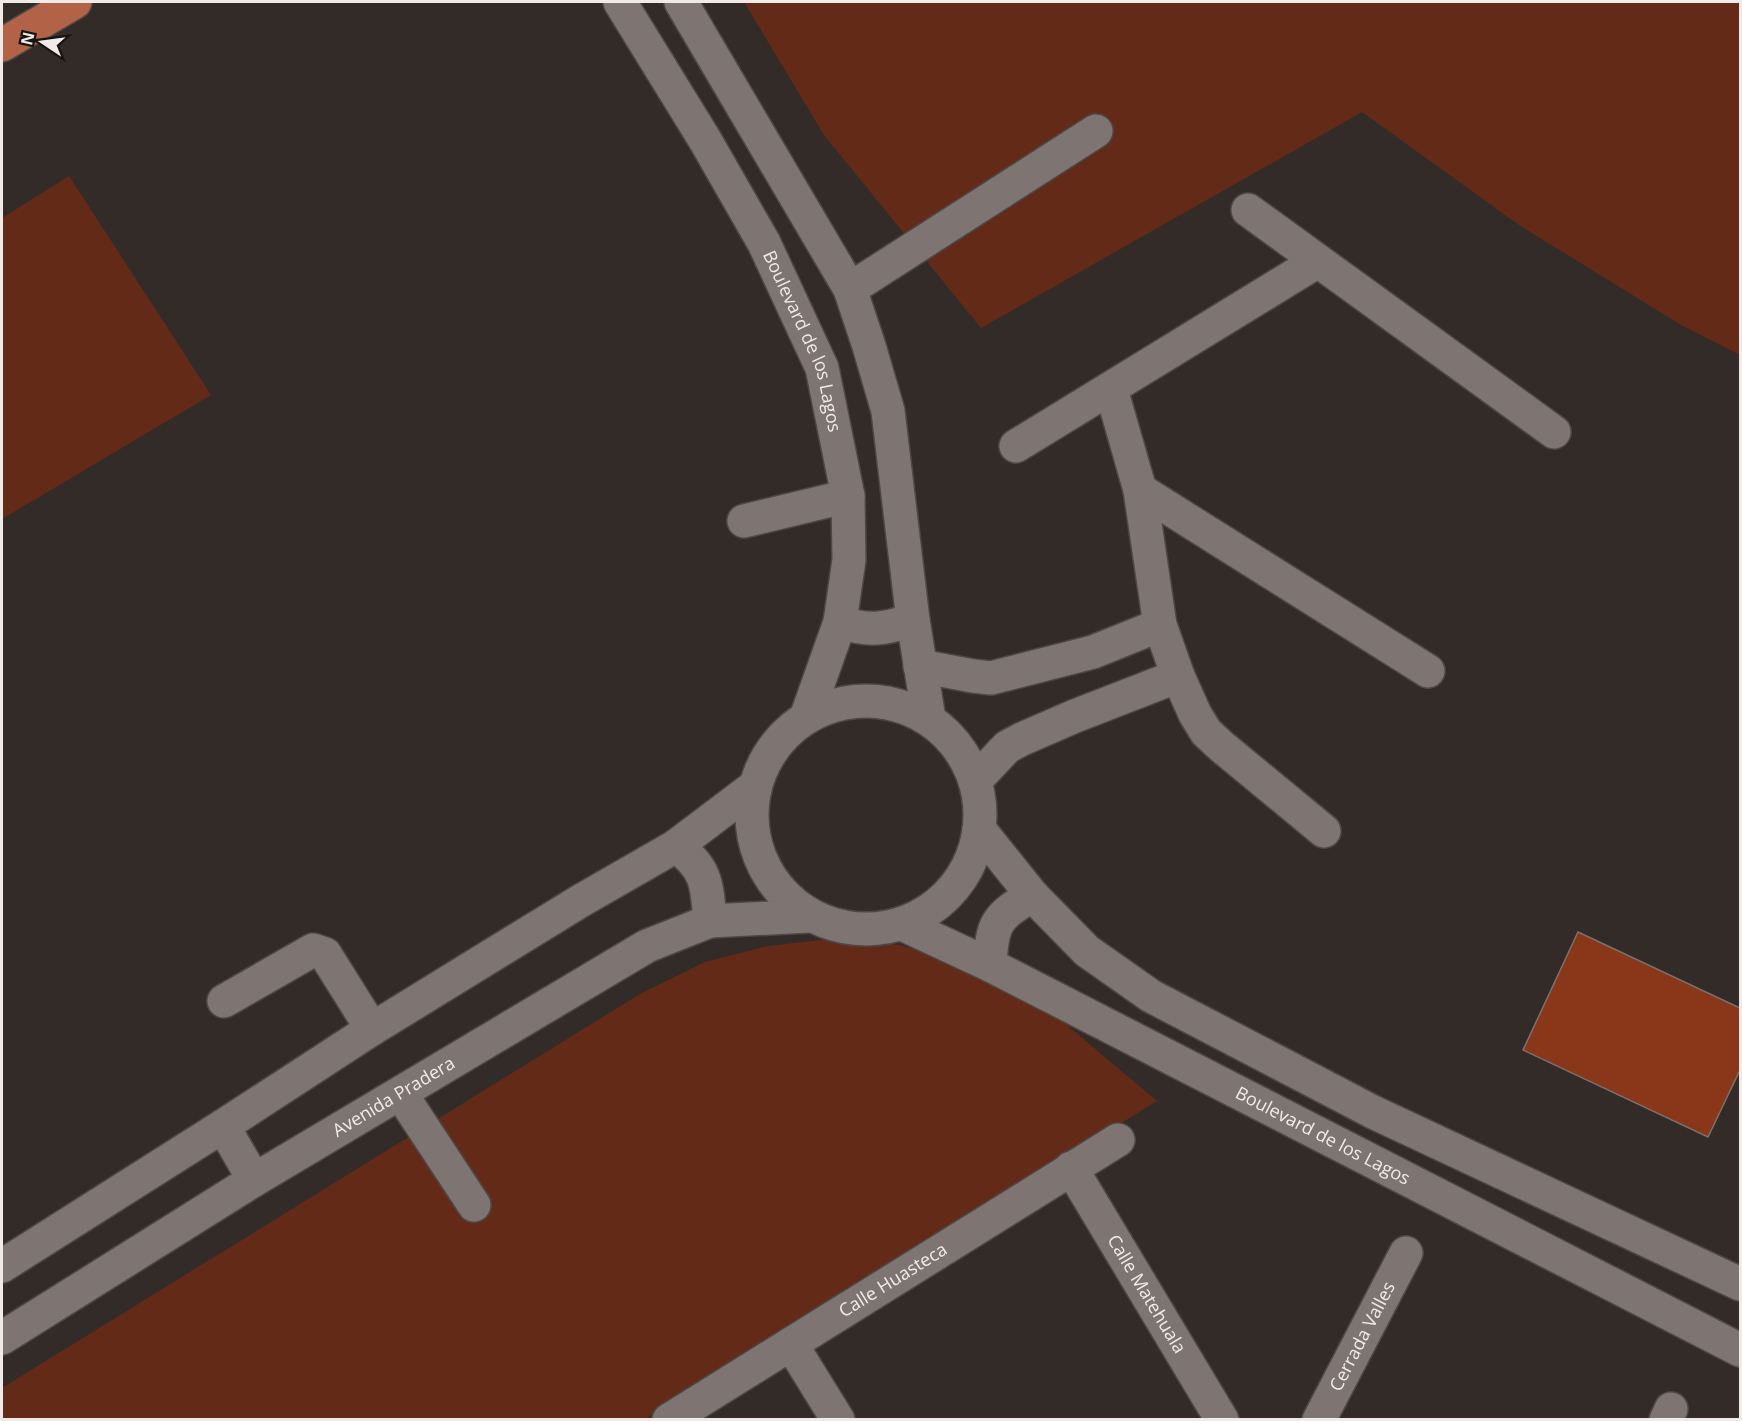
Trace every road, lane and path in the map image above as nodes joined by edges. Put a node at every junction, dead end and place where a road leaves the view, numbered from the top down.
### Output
1 (75, 2) edge
2 (620, 2) edge
3 (681, 2) edge
4 (2, 45) edge
5 (1096, 131) dead end
6 (1248, 210) dead end
7 (1318, 261) junction
8 (850, 289) junction
9 (1110, 388) junction
10 (1554, 432) dead end
11 (1016, 446) dead end
12 (1140, 490) junction
13 (848, 496) junction
14 (744, 521) dead end
15 (913, 620) junction
16 (840, 622) junction
17 (1160, 625) junction
18 (920, 666) junction
19 (1428, 670) dead end
20 (1178, 676) junction
21 (807, 715) junction
22 (929, 718) junction
23 (975, 781) junction
24 (754, 787) junction
25 (979, 829) junction
26 (1324, 831) dead end
27 (676, 846) junction
28 (1032, 895) junction
29 (810, 916) junction
30 (710, 921) junction
31 (902, 924) junction
32 (990, 965) junction
33 (224, 1001) dead end
34 (372, 1029) junction
35 (401, 1094) junction
36 (223, 1126) junction
37 (1118, 1140) dead end
38 (1071, 1168) junction
39 (254, 1180) junction
40 (474, 1205) dead end
41 (1406, 1253) dead end
42 (2, 1266) edge
43 (1740, 1284) edge
44 (2, 1338) edge
45 (791, 1344) junction
46 (1740, 1350) edge
47 (669, 1419) edge
48 (838, 1419) edge
49 (1222, 1419) edge
50 (1319, 1419) edge

1 - 4 main road
2 - 13 street, Boulevard de los Lagos
3 - 8 street
5 - 8 street
6 - 7 street
7 - 9 street
7 - 10 street
8 - 15 street
9 - 11 street
9 - 12 street
12 - 17 street
12 - 19 street
13 - 14 street
13 - 16 street, Boulevard de los Lagos
15 - 16 street
15 - 18 street
16 - 21 street, Boulevard de los Lagos
17 - 18 street
17 - 20 street
18 - 22 street
20 - 23 street
20 - 26 street
21 - 22 street
21 - 24 street
22 - 23 street
23 - 25 street
24 - 27 street
24 - 29 street
25 - 28 street
25 - 31 street
27 - 30 street
27 - 34 street
28 - 32 street
28 - 43 street
29 - 30 street, Avenida Pradera
29 - 31 street
30 - 35 street, Avenida Pradera
31 - 32 street, Boulevard de los Lagos
32 - 46 street, Boulevard de los Lagos
33 - 34 street
34 - 36 street
35 - 39 street, Avenida Pradera
35 - 40 street
36 - 39 street
36 - 42 street
37 - 38 street, Calle Huasteca
38 - 45 street, Calle Huasteca
38 - 49 street, Calle Matehuala
39 - 44 street, Avenida Pradera
41 - 50 street, Cerrada Valles
45 - 47 street, Calle Huasteca
45 - 48 street

